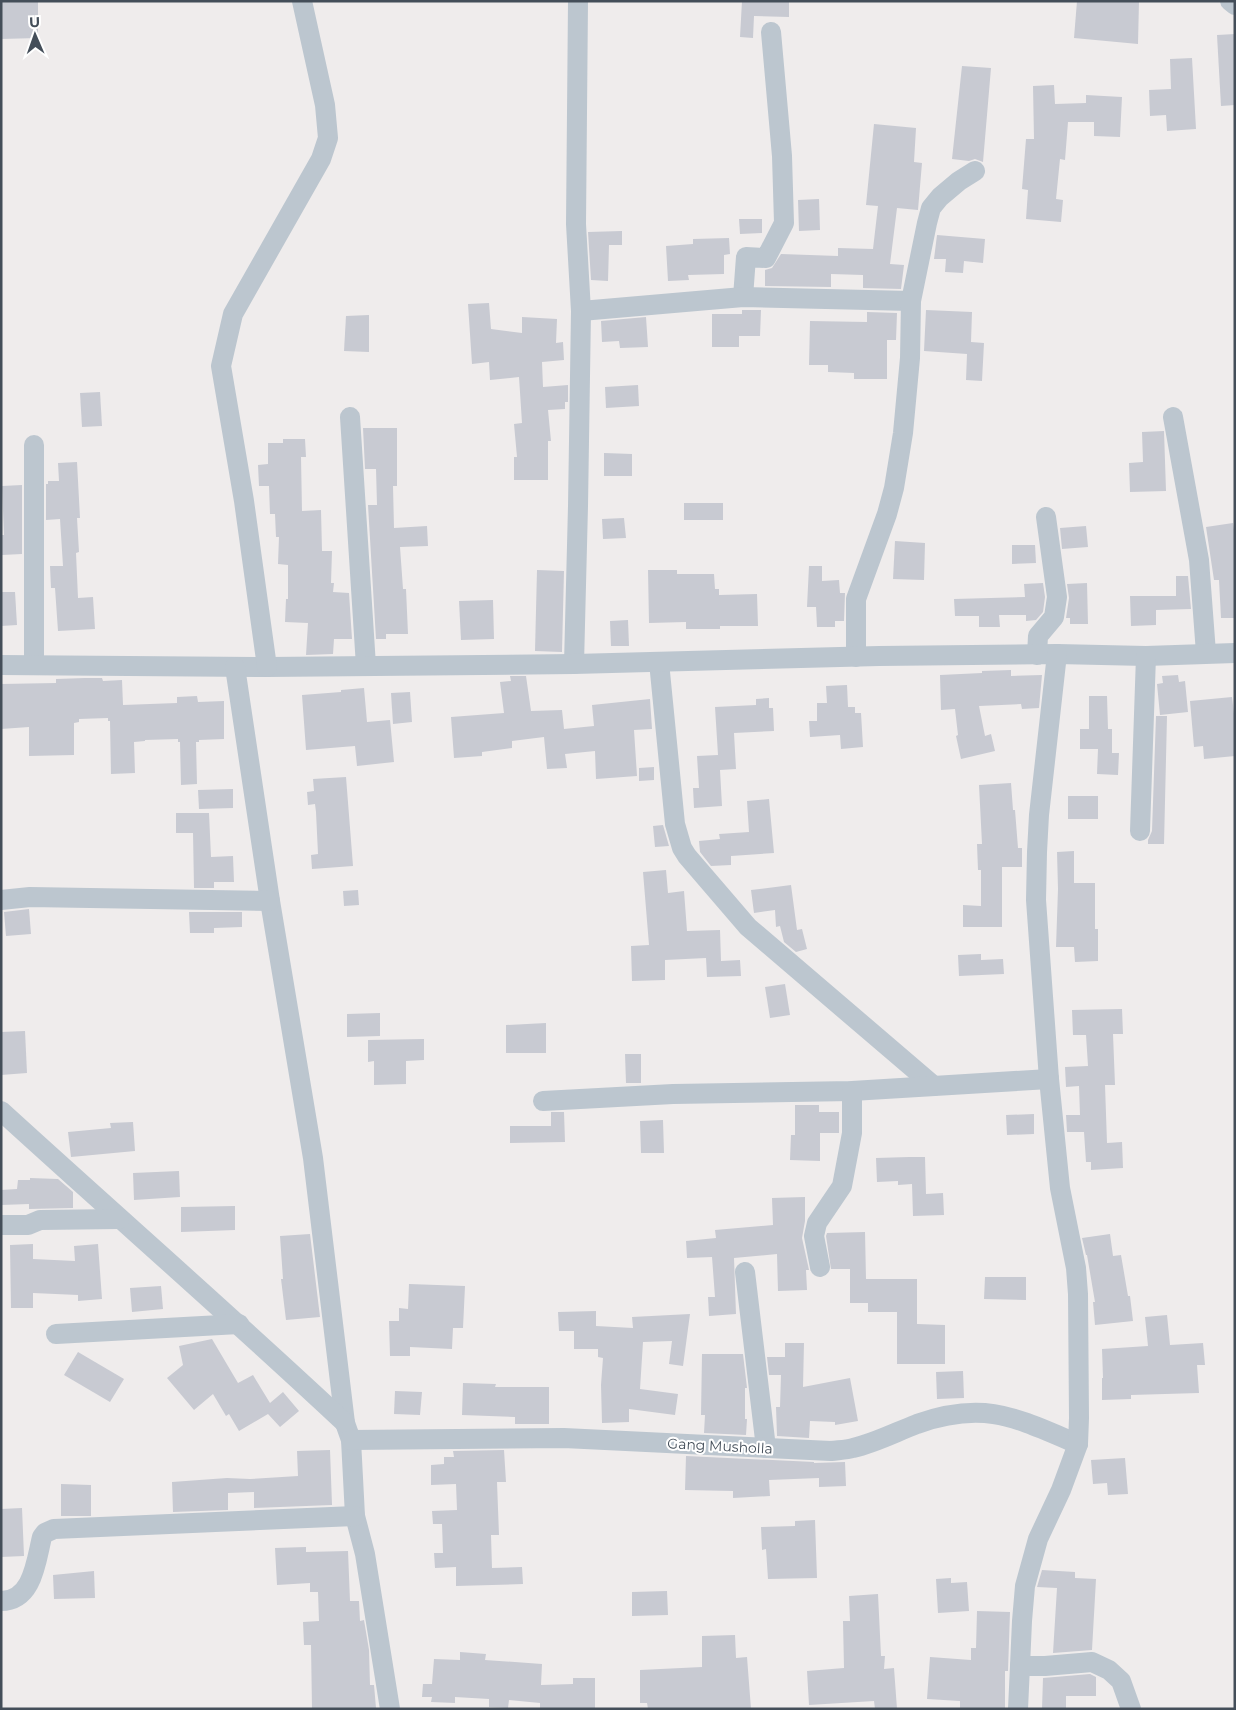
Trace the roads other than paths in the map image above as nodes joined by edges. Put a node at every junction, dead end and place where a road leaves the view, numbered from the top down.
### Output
1 (302, 1) edge
2 (578, 1) edge
3 (1230, 1) edge
4 (1235, 5) edge
5 (771, 32) dead end
6 (975, 171) dead end
7 (743, 297) junction
8 (911, 301) junction
9 (581, 311) junction
10 (350, 417) dead end
11 (1173, 417) dead end
12 (34, 445) dead end
13 (1046, 518) dead end
14 (1206, 653) junction
15 (1235, 653) edge
16 (1047, 655) junction
17 (1146, 656) junction
18 (856, 657) junction
19 (574, 660) junction
20 (659, 662) junction
21 (1, 665) edge
22 (34, 665) junction
23 (366, 666) junction
24 (235, 667) junction
25 (268, 667) junction
26 (1140, 831) dead end
27 (1, 900) edge
28 (270, 901) junction
29 (1049, 1080) junction
30 (934, 1086) junction
31 (852, 1091) junction
32 (543, 1100) dead end
33 (1, 1111) edge
34 (119, 1219) junction
35 (1, 1225) edge
36 (820, 1267) dead end
37 (745, 1272) dead end
38 (239, 1324) junction
39 (56, 1334) dead end
40 (348, 1431) junction
41 (1078, 1444) junction
42 (766, 1448) junction
43 (355, 1516) junction
44 (1, 1601) edge
45 (1020, 1666) junction
46 (390, 1709) edge
47 (1018, 1709) edge
48 (1131, 1709) edge

1 - 25 street
2 - 9 street
3 - 4 street
5 - 7 street
6 - 8 street
7 - 8 street
7 - 9 street
8 - 18 street
9 - 19 street
10 - 23 street
11 - 14 street
12 - 22 street
13 - 16 street
14 - 15 street
14 - 17 street
16 - 17 street
16 - 18 street
16 - 29 street
17 - 26 street
18 - 20 street
19 - 20 street
19 - 23 street
20 - 30 street
21 - 22 street
22 - 24 street
23 - 25 street
24 - 25 street
24 - 28 street
27 - 28 street
28 - 40 street
29 - 30 street
29 - 41 street
30 - 31 street
31 - 32 street
31 - 36 street
33 - 34 street
34 - 35 street
34 - 38 street
37 - 42 street
38 - 39 street
38 - 40 street
40 - 42 street, Gang Musholla
40 - 43 street
41 - 42 street, Gang Musholla
41 - 45 street
43 - 44 street
43 - 46 street
45 - 47 street
45 - 48 street

